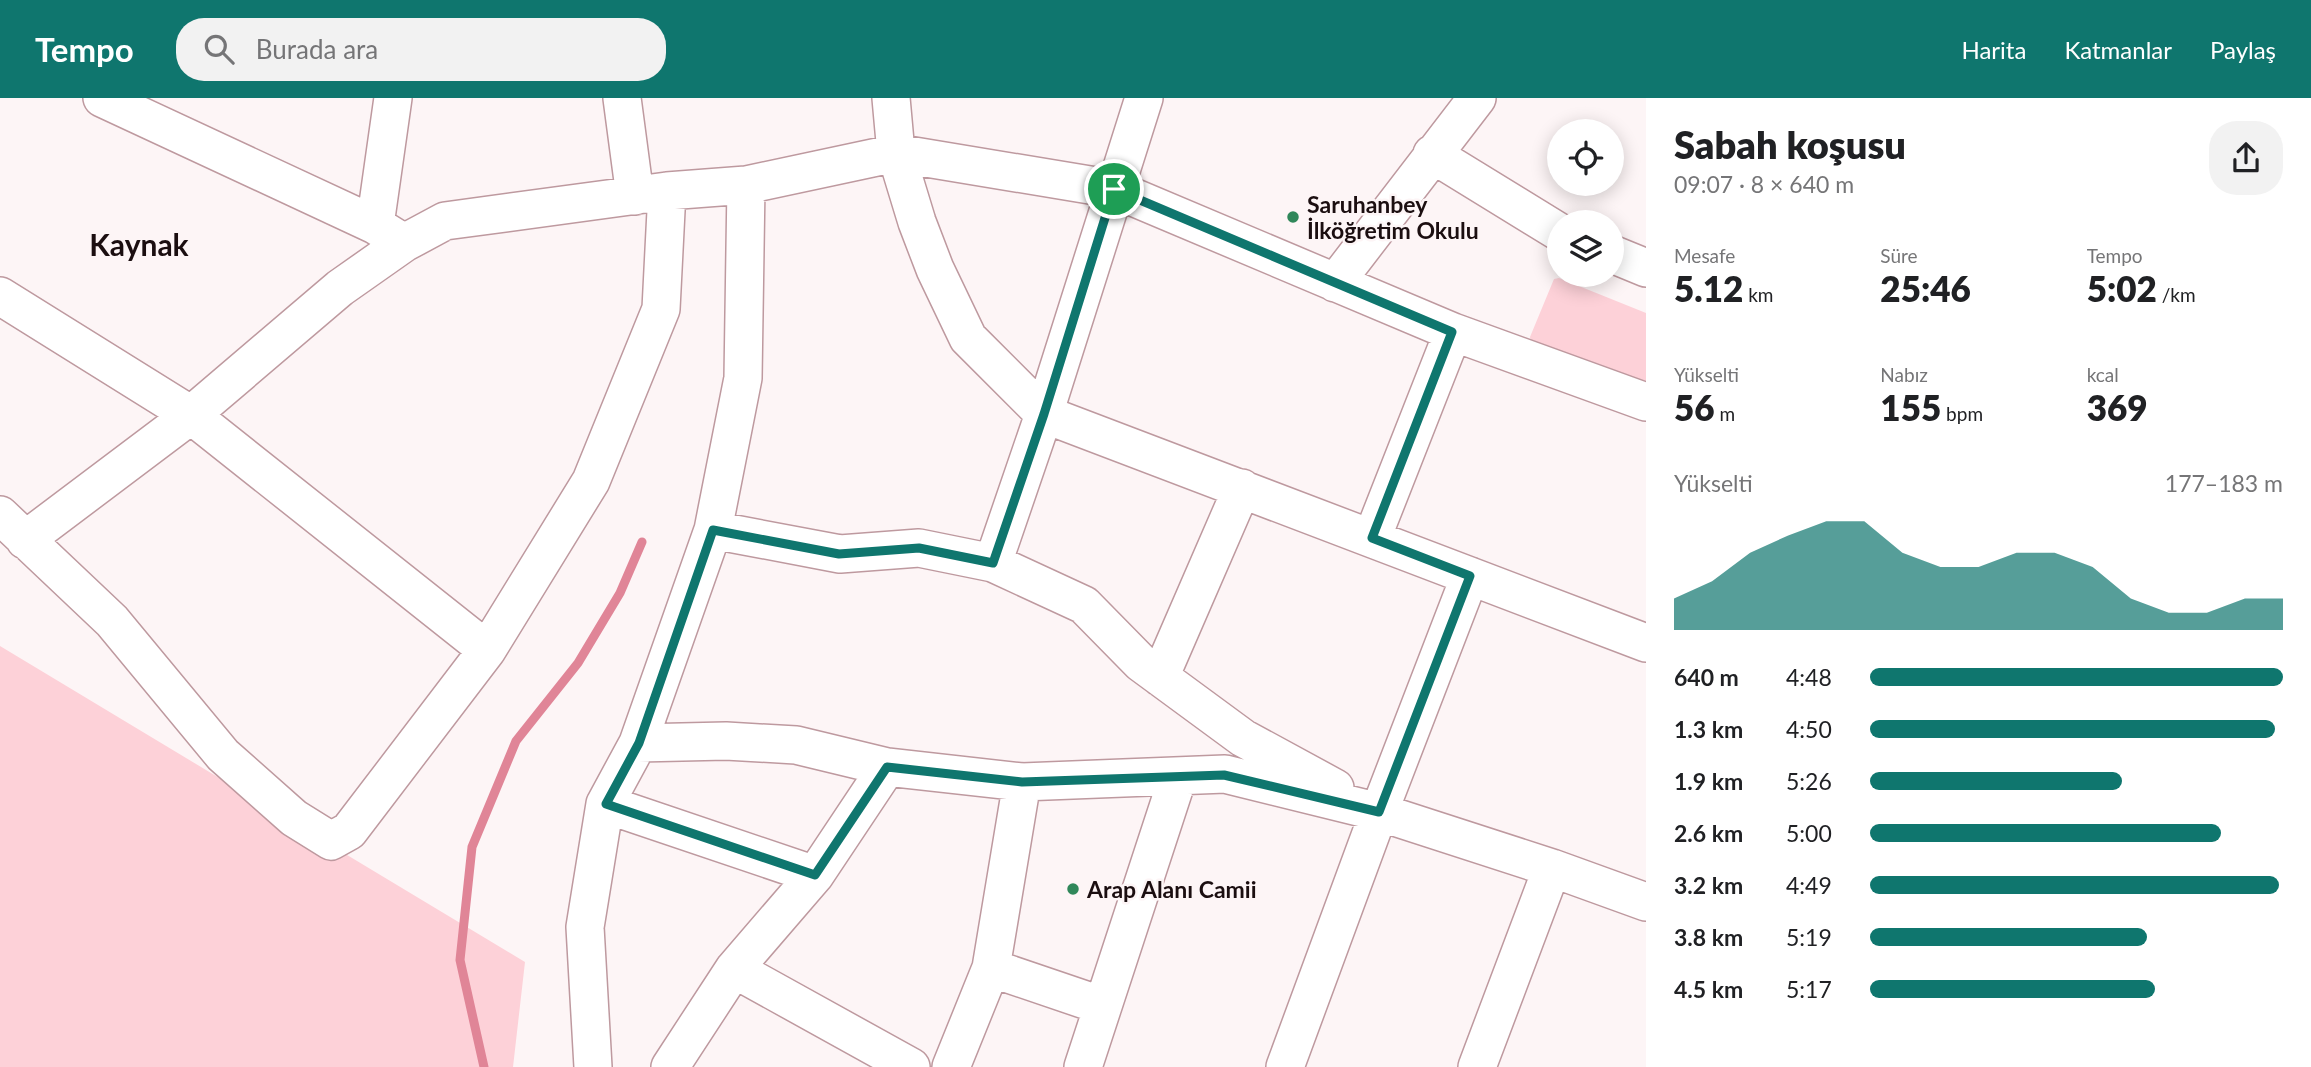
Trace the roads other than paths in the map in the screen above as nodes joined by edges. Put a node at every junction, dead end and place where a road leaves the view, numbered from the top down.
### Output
1 (102, 98) edge
2 (393, 98) edge
3 (622, 98) edge
4 (891, 98) edge
5 (1144, 98) edge
6 (1477, 98) edge
7 (896, 153) junction
8 (1432, 154) junction
9 (746, 185) junction
10 (1114, 189) junction
11 (651, 194) junction
12 (1547, 225) edge
13 (390, 234) junction
14 (1624, 259) edge
15 (1646, 268) edge
16 (1335, 283) junction
17 (0, 296) edge
18 (1452, 332) junction
19 (1646, 402) edge
20 (1044, 414) junction
21 (191, 415) junction
22 (1242, 488) junction
23 (12, 527) edge
24 (713, 530) junction
25 (1372, 538) junction
26 (993, 563) junction
27 (1470, 576) junction
28 (1646, 643) edge
29 (487, 650) junction
30 (1160, 677) junction
31 (639, 743) junction
32 (887, 767) junction
33 (1178, 777) junction
34 (1022, 782) junction
35 (606, 804) junction
36 (1379, 812) junction
37 (1552, 868) junction
38 (815, 875) junction
39 (1646, 902) edge
40 (991, 968) junction
41 (734, 969) junction
42 (1102, 1006) junction
43 (593, 1067) edge
44 (670, 1067) edge
45 (911, 1067) edge
46 (951, 1067) edge
47 (1083, 1067) edge
48 (1285, 1067) edge
49 (1477, 1067) edge

1 - 13 street
2 - 13 street
3 - 11 street
4 - 7 street
5 - 10 street
6 - 8 street
7 - 9 street
7 - 10 street
7 - 20 street
8 - 12 street
8 - 16 street
9 - 11 street
9 - 24 street
10 - 16 street
10 - 20 street
11 - 13 street
11 - 29 street
13 - 21 street
14 - 15 street
16 - 18 street
17 - 21 street
18 - 19 street
18 - 25 street
20 - 22 street
20 - 26 street
21 - 23 street
21 - 29 street
22 - 25 street
22 - 30 street
23 - 29 street
24 - 26 street
24 - 31 street
25 - 27 street
26 - 30 street
27 - 28 street
27 - 36 street
30 - 36 street
31 - 32 street
31 - 35 street
32 - 34 street
32 - 38 street
33 - 34 street
33 - 36 street
33 - 42 street
34 - 40 street
35 - 38 street
35 - 43 street
36 - 37 street
36 - 48 street
37 - 39 street
37 - 49 street
38 - 41 street
40 - 42 street
40 - 46 street
41 - 44 street
41 - 45 street
42 - 47 street

